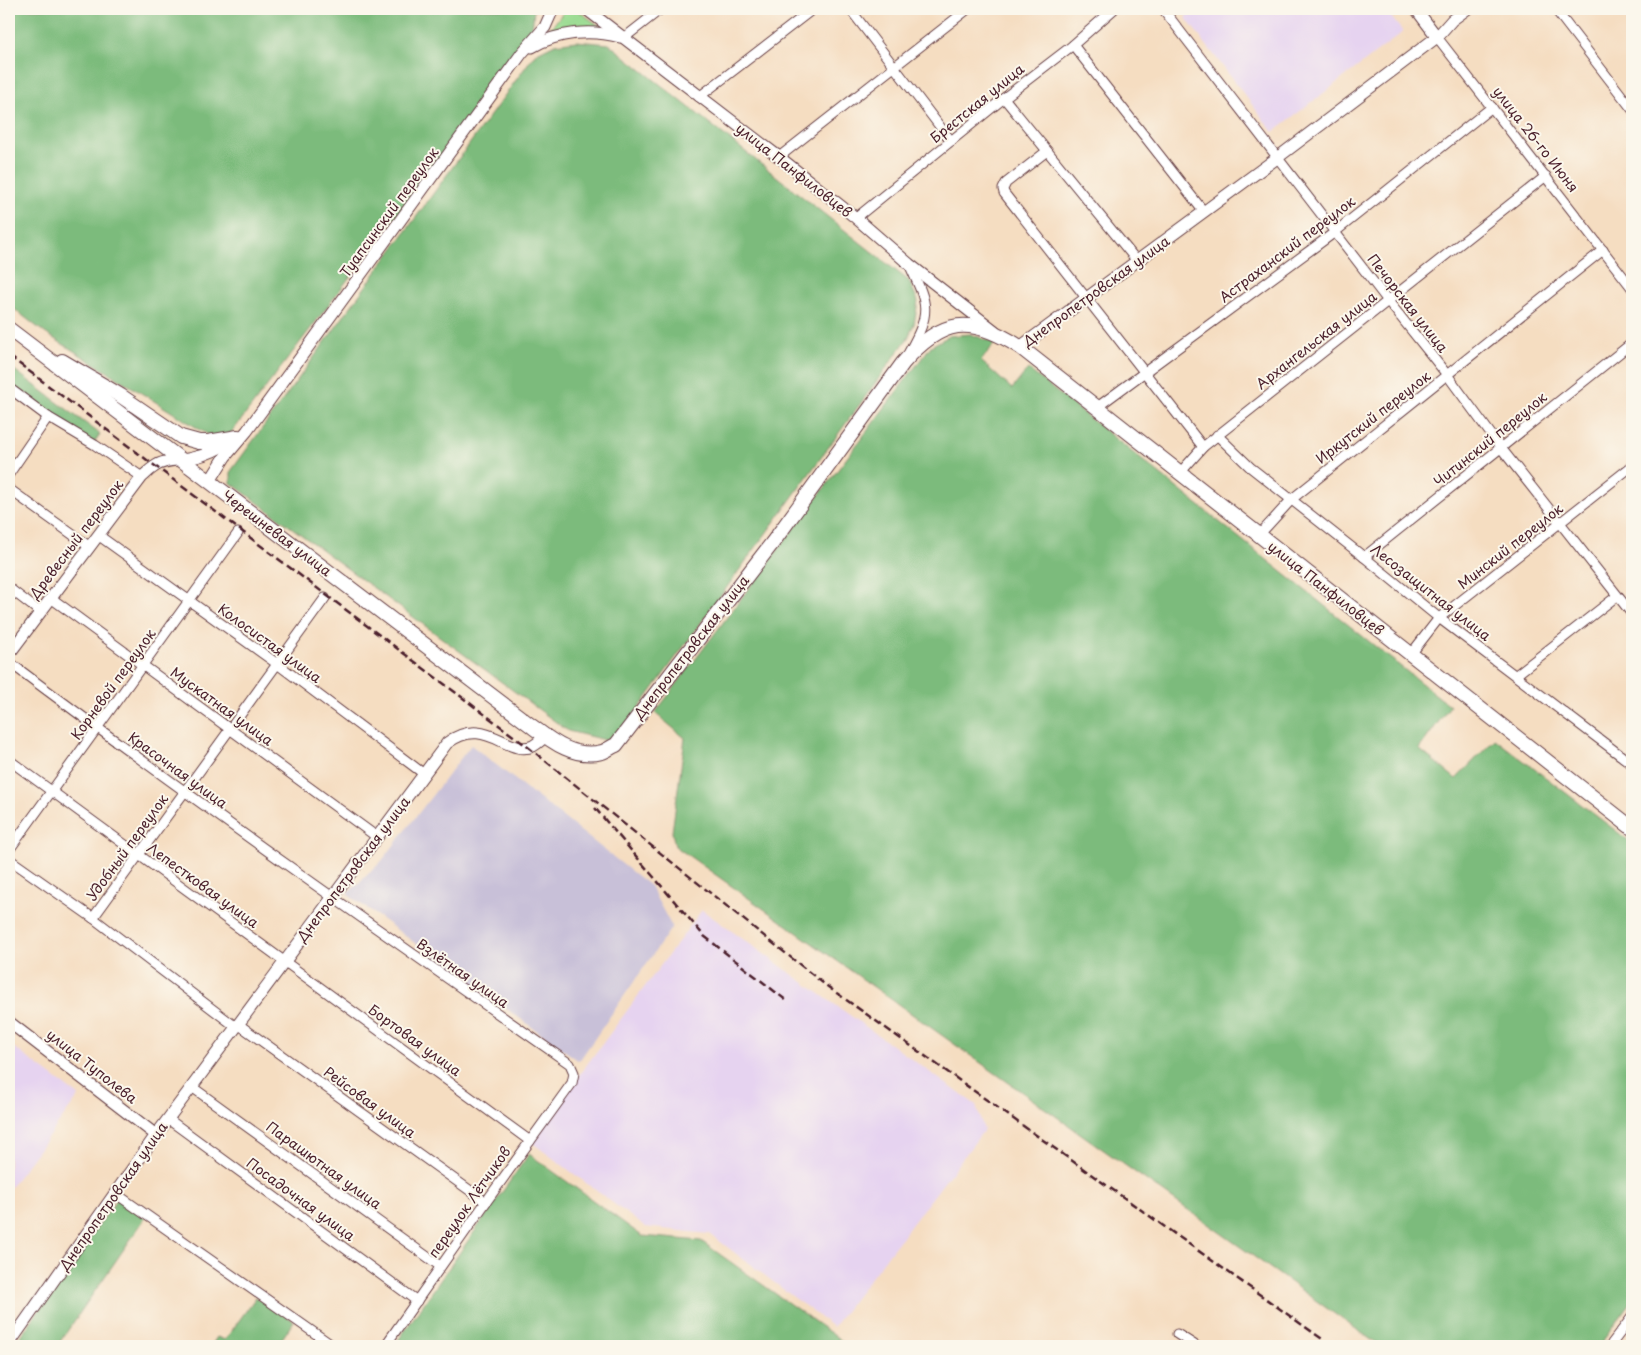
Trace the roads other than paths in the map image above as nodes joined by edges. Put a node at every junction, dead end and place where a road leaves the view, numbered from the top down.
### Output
1 (553, 9) edge
2 (586, 9) edge
3 (661, 9) edge
4 (813, 9) edge
5 (850, 9) edge
6 (968, 9) edge
7 (1114, 9) edge
8 (1163, 9) edge
9 (1416, 9) edge
10 (1467, 9) edge
11 (1555, 9) edge
12 (1438, 37) junction
13 (624, 38) junction
14 (1073, 45) junction
15 (522, 53) junction
16 (895, 67) junction
17 (699, 97) junction
18 (1004, 98) junction
19 (1492, 107) junction
20 (1632, 110) edge
21 (951, 141) junction
22 (1047, 151) junction
23 (779, 157) junction
24 (1277, 158) junction
25 (1546, 176) junction
26 (1204, 212) junction
27 (856, 218) junction
28 (1336, 232) junction
29 (1603, 250) junction
30 (1137, 261) junction
31 (908, 264) junction
32 (1632, 288) edge
33 (1086, 300) junction
34 (1388, 301) junction
35 (9, 329) edge
36 (999, 334) junction
37 (1632, 343) edge
38 (1020, 348) junction
39 (44, 356) junction
40 (903, 363) junction
41 (1145, 372) junction
42 (1448, 376) junction
43 (9, 388) edge
44 (1096, 408) junction
45 (48, 418) junction
46 (242, 434) junction
47 (1217, 436) junction
48 (1203, 447) junction
49 (1501, 448) junction
50 (180, 460) junction
51 (1632, 466) edge
52 (9, 474) edge
53 (1179, 474) junction
54 (142, 478) junction
55 (210, 481) junction
56 (9, 489) edge
57 (1292, 499) junction
58 (1561, 523) junction
59 (238, 533) dead end
60 (98, 535) junction
61 (1259, 535) junction
62 (90, 547) junction
63 (1364, 556) junction
64 (9, 588) edge
65 (1617, 596) junction
66 (51, 598) junction
67 (325, 598) dead end
68 (189, 602) junction
69 (40, 612) junction
70 (1632, 614) edge
71 (1439, 618) junction
72 (9, 654) edge
73 (1411, 654) junction
74 (9, 662) edge
75 (276, 663) junction
76 (143, 666) junction
77 (1516, 675) junction
78 (97, 728) junction
79 (230, 729) junction
80 (546, 736) junction
81 (9, 760) edge
82 (1632, 764) edge
83 (424, 774) junction
84 (52, 792) junction
85 (185, 792) junction
86 (1632, 828) edge
87 (377, 837) junction
88 (9, 850) edge
89 (139, 855) junction
90 (9, 859) edge
91 (332, 898) junction
92 (93, 918) junction
93 (284, 962) junction
94 (9, 1022) edge
95 (237, 1025) junction
96 (574, 1073) joint
97 (192, 1087) junction
98 (168, 1119) junction
99 (156, 1135) junction
100 (530, 1141) junction
101 (115, 1193) junction
102 (486, 1202) junction
103 (440, 1266) junction
104 (417, 1301) junction
105 (1632, 1317) edge
106 (1177, 1334) dead end
107 (9, 1344) edge
108 (333, 1346) edge
109 (385, 1346) edge
110 (1196, 1346) edge
111 (1610, 1346) edge

1 - 15 street, Туапсинский переулок
2 - 13 street, улица Панфиловцев
3 - 13 street
4 - 17 street
5 - 16 street
6 - 16 street
7 - 14 street, Брестская улица
8 - 24 street, Печорская улица
9 - 12 street, улица 26-го Июня
10 - 12 street, Днепропетровская улица
11 - 20 street
12 - 19 street, улица 26-го Июня
12 - 24 street, Днепропетровская улица
13 - 15 street
13 - 17 street, улица Панфиловцев
14 - 18 street, Брестская улица
14 - 26 street
15 - 46 street, Туапсинский переулок
16 - 21 street
16 - 23 street
17 - 23 street, улица Панфиловцев
18 - 21 street, Брестская улица
18 - 22 street
19 - 25 street, улица 26-го Июня
19 - 28 street, Астраханский переулок
21 - 27 street, Брестская улица
22 - 30 street
22 - 33 street
23 - 27 street, улица Панфиловцев
24 - 26 street, Днепропетровская улица
24 - 28 street, Печорская улица
25 - 29 street, улица 26-го Июня
25 - 34 street, Архангельская улица
26 - 30 street, Днепропетровская улица
27 - 31 street, улица Панфиловцев
28 - 34 street, Печорская улица
28 - 41 street, Астраханский переулок
29 - 32 street, улица 26-го Июня
29 - 42 street, Иркутский переулок
30 - 33 street, Днепропетровская улица
31 - 36 street, улица Панфиловцев
31 - 40 street
33 - 38 street, Днепропетровская улица
33 - 41 street
34 - 42 street, Печорская улица
34 - 47 street, Архангельская улица
35 - 39 main road, Черешневая улица
36 - 38 main road, Днепропетровская улица
36 - 40 main road, Днепропетровская улица
37 - 49 street, Читинский переулок
38 - 44 main road, улица Панфиловцев
39 - 46 main road
39 - 50 main road, Черешневая улица
40 - 80 main road, Днепропетровская улица
41 - 44 street, Астраханский переулок
41 - 48 street
42 - 49 street, Печорская улица
42 - 57 street, Иркутский переулок
43 - 45 street
44 - 53 main road, улица Панфиловцев
45 - 52 street
45 - 54 street
46 - 50 street, Туапсинский переулок
46 - 55 street, Туапсинский переулок
47 - 48 street, Архангельская улица
47 - 57 street, Лесозащитная улица
48 - 53 street, Архангельская улица
49 - 58 street, Печорская улица
49 - 63 street, Читинский переулок
50 - 54 street, Древесный переулок
50 - 55 main road, Черешневая улица
51 - 58 street, Минский переулок
53 - 61 main road, улица Панфиловцев
54 - 60 street, Древесный переулок
55 - 80 main road, Черешневая улица
56 - 62 street
57 - 61 street, Иркутский переулок
57 - 63 street, Лесозащитная улица
58 - 65 street, Печорская улица
58 - 71 street, Минский переулок
59 - 68 street, Корневой переулок
60 - 62 street, Древесный переулок
60 - 68 street, Колосистая улица
61 - 73 main road, улица Панфиловцев
62 - 66 street, Древесный переулок
63 - 71 street, Лесозащитная улица
64 - 69 street
65 - 70 street, Печорская улица
65 - 77 street
66 - 69 street, Древесный переулок
66 - 76 street, Мускатная улица
67 - 75 street, Удобный переулок
68 - 75 street, Колосистая улица
68 - 76 street, Корневой переулок
69 - 72 street, Древесный переулок
71 - 73 street, Минский переулок
71 - 77 street, Лесозащитная улица
73 - 86 main road, улица Панфиловцев
74 - 78 street, Красочная улица
75 - 79 street, Удобный переулок
75 - 83 street, Колосистая улица
76 - 78 street, Корневой переулок
76 - 79 street, Мускатная улица
77 - 82 street, Лесозащитная улица
78 - 84 street, Корневой переулок
78 - 85 street, Красочная улица
79 - 85 street, Удобный переулок
79 - 87 street, Мускатная улица
80 - 83 street, Днепропетровская улица
81 - 84 street, Лепестковая улица
83 - 87 street, Днепропетровская улица
84 - 88 street, Корневой переулок
84 - 89 street, Лепестковая улица
85 - 89 street, Удобный переулок
85 - 91 street, Красочная улица
87 - 91 street, Днепропетровская улица
89 - 92 street, Удобный переулок
89 - 93 street, Лепестковая улица
90 - 92 street, Рейсовая улица
91 - 93 street, Днепропетровская улица
91 - 96 street, Взлётная улица
92 - 95 street, Рейсовая улица
93 - 95 street, Днепропетровская улица
93 - 100 street, Бортовая улица
94 - 99 street, улица Туполева
95 - 97 street, Днепропетровская улица
95 - 102 street, Рейсовая улица
96 - 100 street, переулок Лётчиков
97 - 98 street, Днепропетровская улица
97 - 103 street, Парашютная улица
98 - 99 street, Днепропетровская улица
98 - 104 street, Посадочная улица
99 - 101 street, Днепропетровская улица
100 - 102 street, переулок Лётчиков
101 - 107 street, Днепропетровская улица
101 - 108 street
102 - 103 street, переулок Лётчиков
103 - 104 street, переулок Лётчиков
104 - 109 street, переулок Лётчиков
105 - 111 street
106 - 110 street

